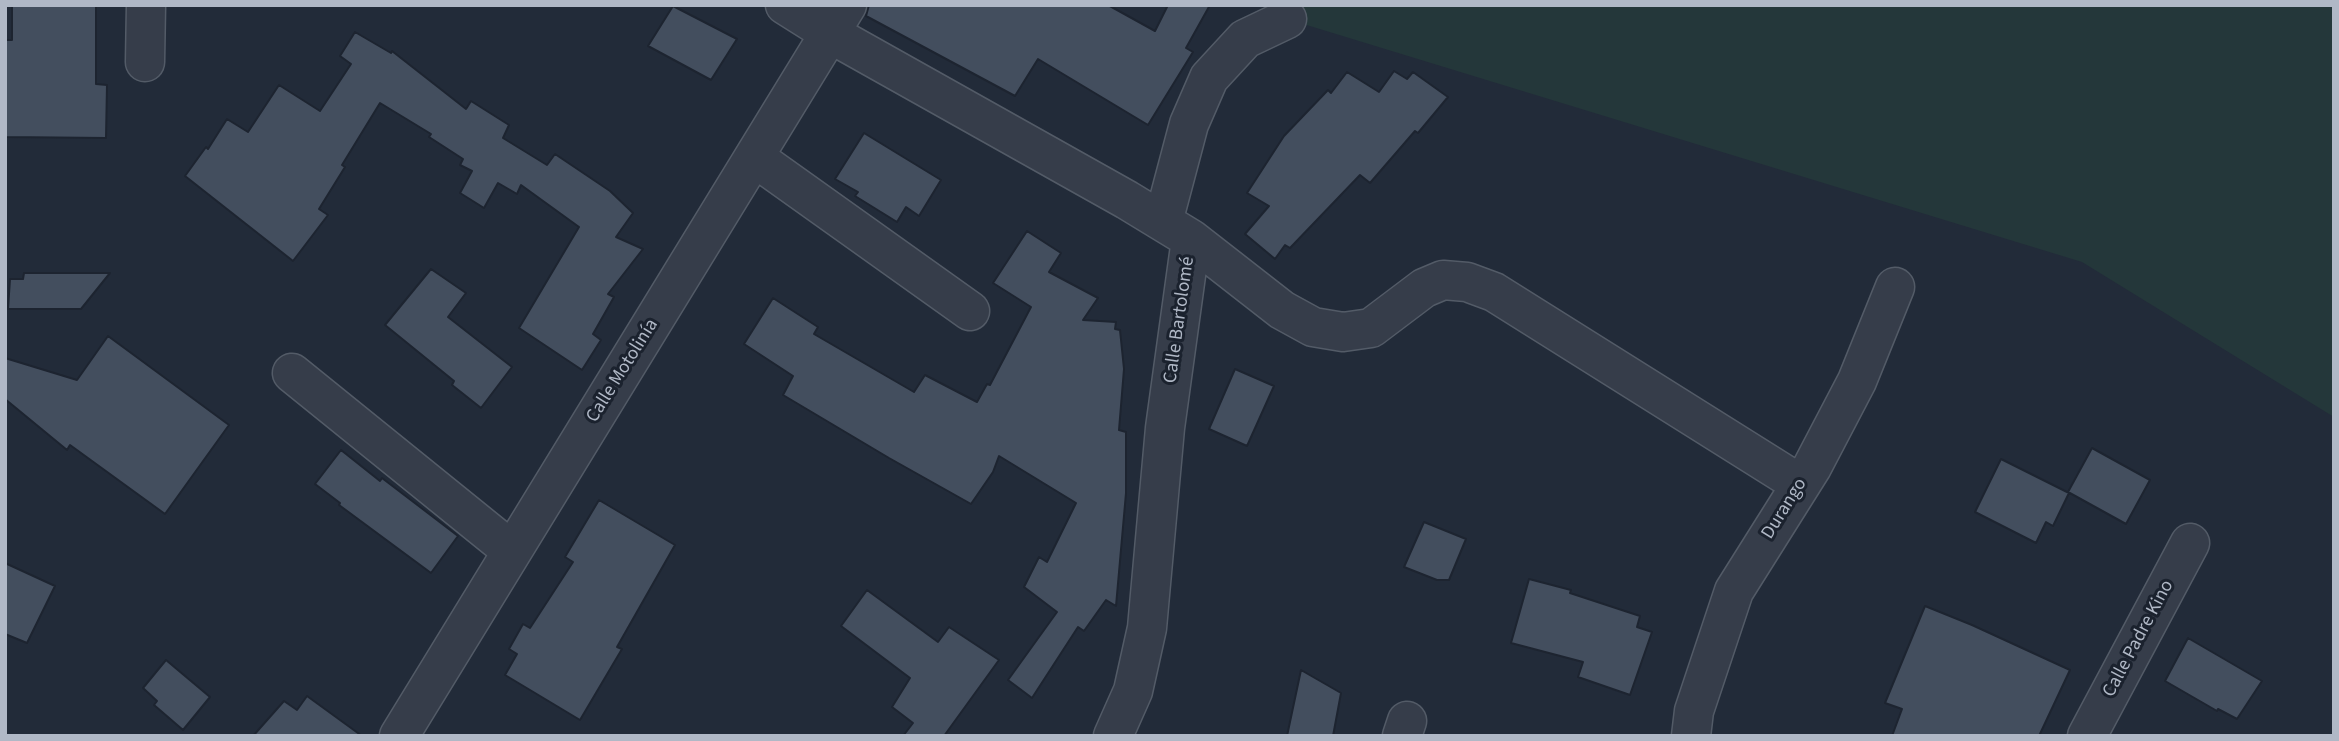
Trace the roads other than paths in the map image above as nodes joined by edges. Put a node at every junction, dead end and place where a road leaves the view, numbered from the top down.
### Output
1 (146, 5) edge
2 (785, 5) edge
3 (1287, 19) dead end
4 (839, 20) edge
5 (145, 62) dead end
6 (754, 158) junction
7 (1177, 231) junction
8 (1895, 287) dead end
9 (970, 311) dead end
10 (292, 373) dead end
11 (1800, 484) junction
12 (2190, 543) dead end
13 (512, 551) junction
14 (399, 736) edge
15 (1113, 736) edge
16 (1691, 736) edge
17 (2087, 736) edge

1 - 5 street
2 - 4 street
3 - 7 street, Calle Bartolomé
4 - 6 street, Calle Motolinía
4 - 7 street
6 - 9 street
6 - 13 street, Calle Motolinía
7 - 11 street
7 - 15 street, Calle Bartolomé
8 - 11 street, Durango
10 - 13 street
11 - 16 street, Durango
12 - 17 street, Calle Padre Kino
13 - 14 street, Calle Motolinía

